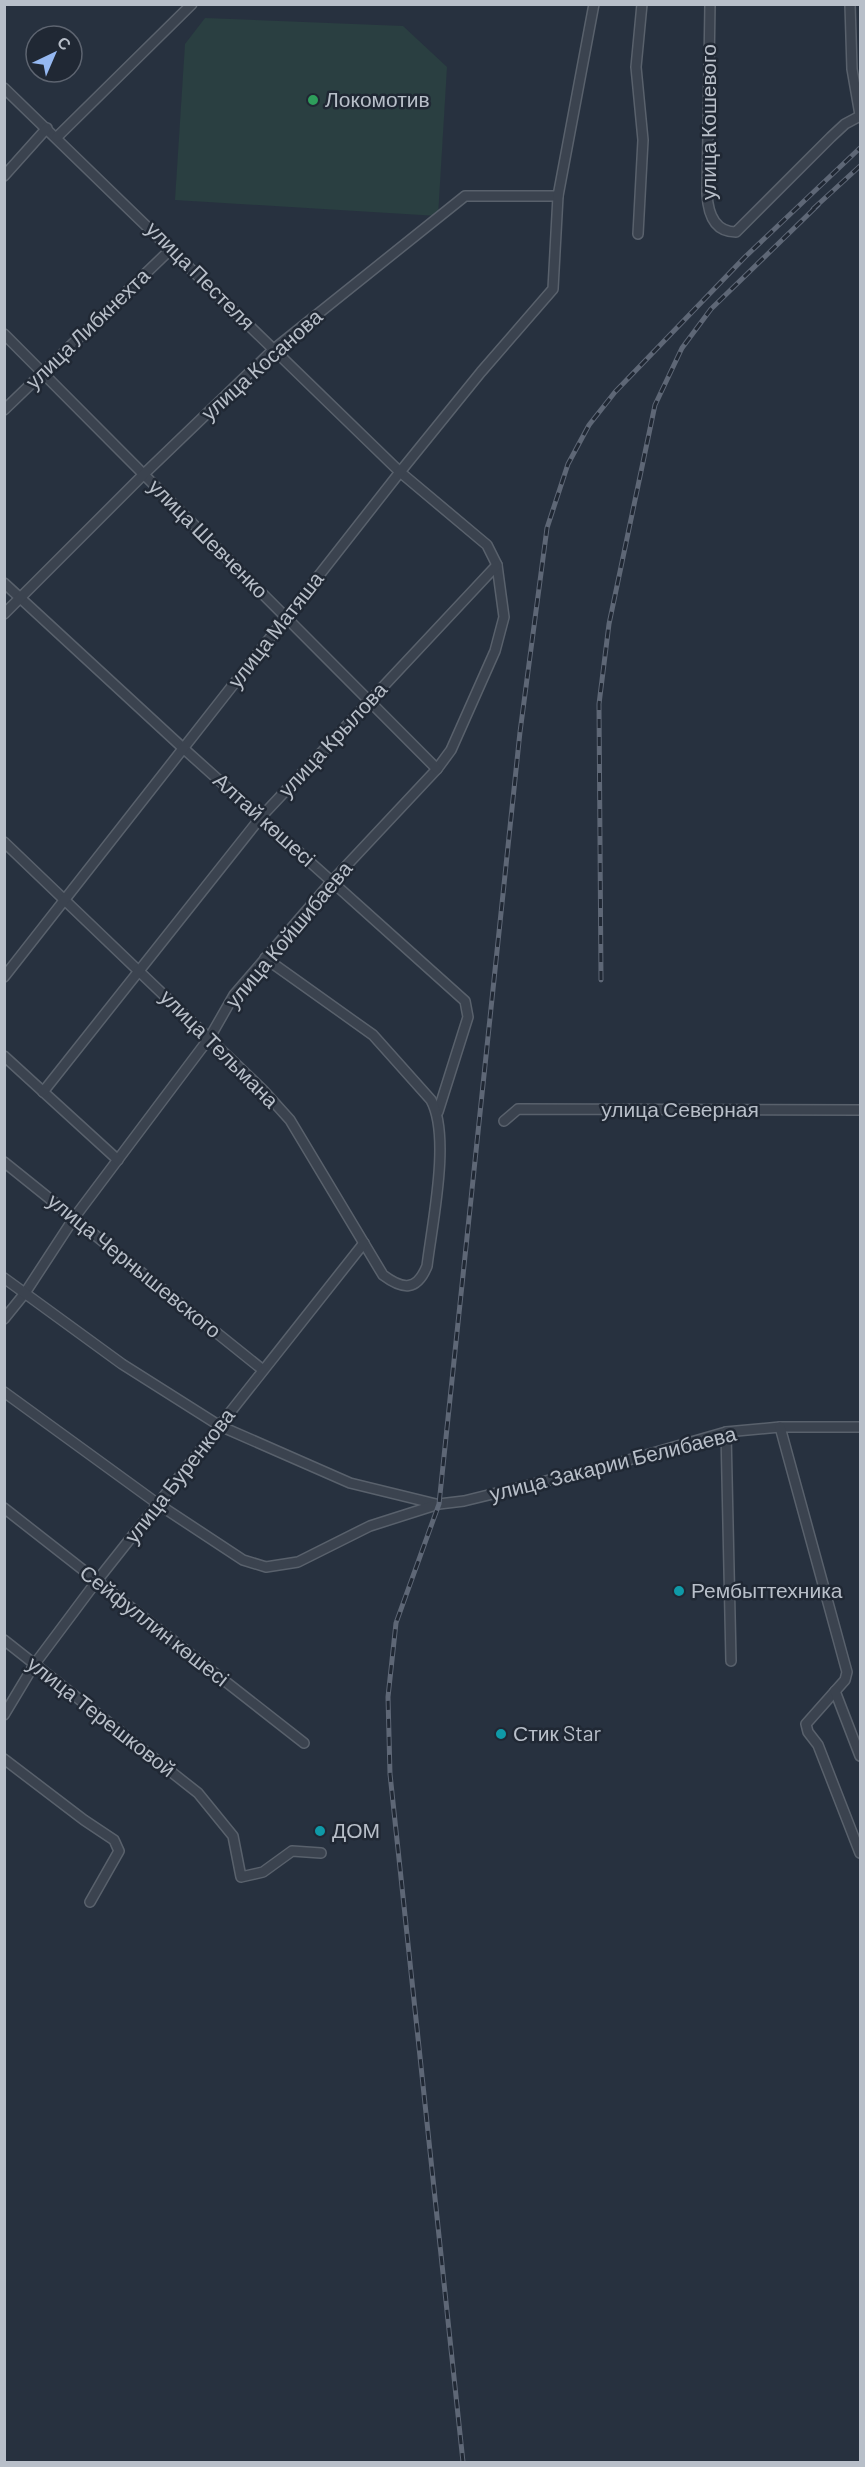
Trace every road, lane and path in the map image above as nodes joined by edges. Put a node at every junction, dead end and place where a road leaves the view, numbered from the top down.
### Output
1 (594, 4) edge
2 (642, 4) edge
3 (710, 4) edge
4 (850, 4) edge
5 (190, 5) edge
6 (4, 88) edge
7 (861, 116) edge
8 (47, 128) junction
9 (57, 137) junction
10 (4, 176) edge
11 (558, 196) junction
12 (638, 234) dead end
13 (172, 248) junction
14 (4, 334) edge
15 (274, 350) junction
16 (44, 372) junction
17 (4, 410) edge
18 (400, 472) junction
19 (144, 474) junction
20 (497, 565) junction
21 (4, 583) edge
22 (19, 597) junction
23 (4, 614) edge
24 (286, 617) junction
25 (369, 702) junction
26 (183, 748) junction
27 (437, 769) junction
28 (261, 818) junction
29 (4, 842) edge
30 (332, 881) junction
31 (63, 899) junction
32 (265, 958) junction
33 (141, 971) junction
34 (4, 976) edge
35 (210, 1037) junction
36 (4, 1056) edge
37 (43, 1092) junction
38 (861, 1110) edge
39 (438, 1112) junction
40 (504, 1121) dead end
41 (118, 1160) junction
42 (4, 1162) edge
43 (74, 1218) junction
44 (364, 1243) junction
45 (4, 1278) edge
46 (24, 1293) junction
47 (4, 1318) edge
48 (263, 1370) junction
49 (4, 1392) edge
50 (220, 1426) junction
51 (780, 1427) junction
52 (861, 1428) edge
53 (726, 1432) junction
54 (158, 1504) junction
55 (439, 1504) junction
56 (4, 1508) edge
57 (96, 1582) junction
58 (4, 1640) edge
59 (731, 1661) dead end
60 (34, 1665) junction
61 (835, 1691) junction
62 (4, 1714) edge
63 (304, 1743) dead end
64 (861, 1756) edge
65 (4, 1760) edge
66 (321, 1853) dead end
67 (861, 1853) edge
68 (90, 1902) dead end

1 - 11 street
2 - 12 street
3 - 7 street, улица Кошевого
4 - 7 street
5 - 9 street
6 - 8 street, улица Пестеля
8 - 9 street, улица Пестеля
8 - 10 street
9 - 13 street, улица Пестеля
11 - 15 street, улица Косанова
11 - 18 street, улица Матяша
13 - 15 street, улица Пестеля
13 - 16 street, улица Либкнехта
14 - 16 street, улица Шевченко
15 - 18 street, улица Пестеля
15 - 19 street, улица Косанова
16 - 17 street, улица Либкнехта
16 - 19 street, улица Шевченко
18 - 20 street, улица Пестеля
18 - 24 street, улица Матяша
19 - 22 street, улица Косанова
19 - 24 street, улица Шевченко
20 - 25 street, улица Крылова
20 - 27 street, улица Койшибаева
21 - 22 street, Алтай көшесі
22 - 23 street, улица Косанова
22 - 26 street, Алтай көшесі
24 - 25 street, улица Шевченко
24 - 26 street, улица Матяша
25 - 27 street, улица Шевченко
25 - 28 street, улица Крылова
26 - 28 street, Алтай көшесі
26 - 31 street, улица Матяша
27 - 30 street, улица Койшибаева
28 - 30 street, Алтай көшесі
28 - 33 street, улица Крылова
29 - 31 street, улица Тельмана
30 - 32 street, улица Койшибаева
30 - 39 street, Алтай көшесі
31 - 33 street, улица Тельмана
31 - 34 street, улица Матяша
32 - 35 street, улица Койшибаева
32 - 39 street
33 - 35 street, улица Тельмана
33 - 37 street, улица Крылова
35 - 41 street, улица Койшибаева
35 - 44 street, улица Тельмана
36 - 37 street
37 - 41 street
38 - 40 street, улица Северная
39 - 44 street, улица Тельмана
41 - 43 street, улица Койшибаева
42 - 43 street, улица Чернышевского
43 - 46 street, улица Койшибаева
43 - 48 street, улица Чернышевского
44 - 48 street, улица Буренкова
45 - 46 street
46 - 47 street, улица Койшибаева
46 - 50 street
48 - 50 street, улица Буренкова
49 - 54 street
50 - 54 street, улица Буренкова
50 - 55 street
51 - 52 street, улица Закарии Белибаева
51 - 53 street, улица Закарии Белибаева
51 - 61 street
53 - 55 street, улица Закарии Белибаева
53 - 59 street
54 - 55 street
54 - 57 street, улица Буренкова
56 - 57 street, Сейфуллин көшесі
57 - 60 street, улица Буренкова
57 - 63 street, Сейфуллин көшесі
58 - 60 street, улица Терешковой
60 - 62 street, улица Буренкова
60 - 66 street, улица Терешковой
61 - 64 street
61 - 67 street
65 - 68 street

